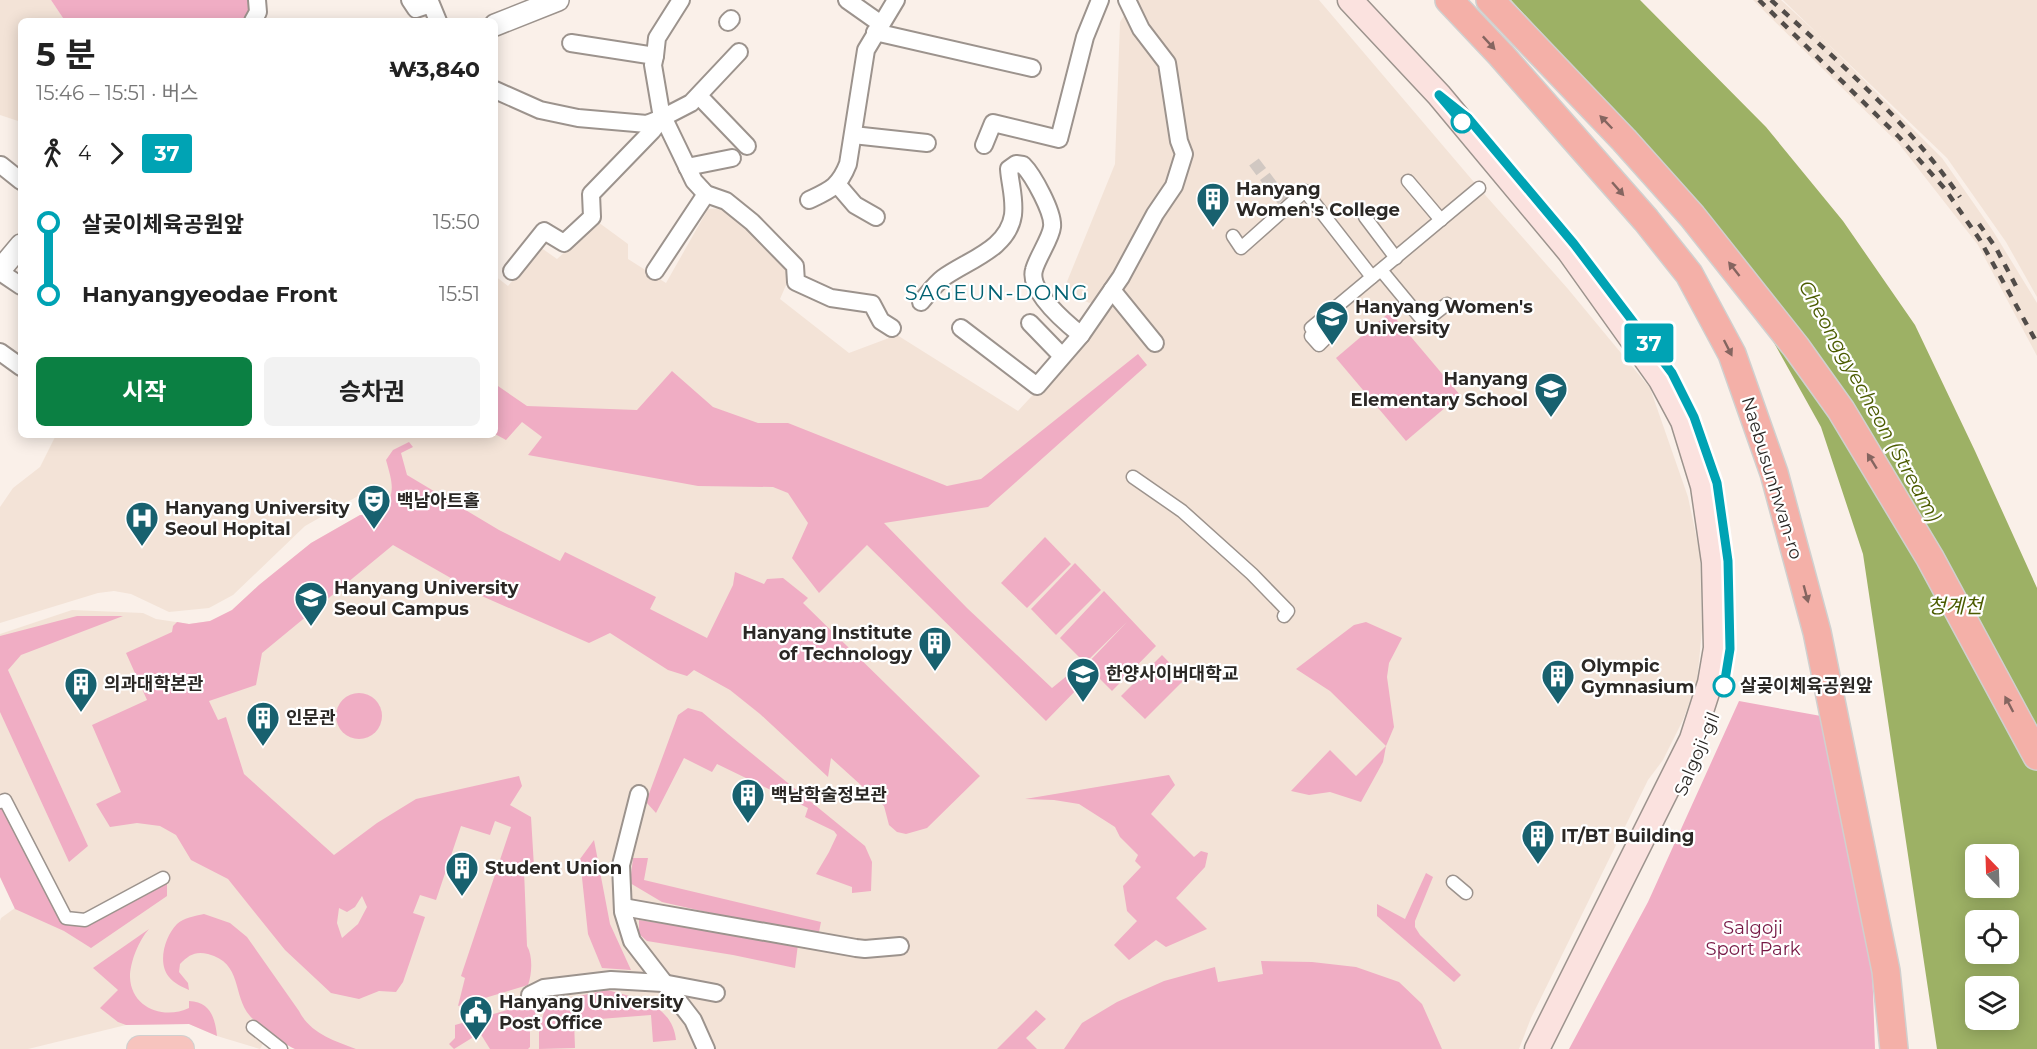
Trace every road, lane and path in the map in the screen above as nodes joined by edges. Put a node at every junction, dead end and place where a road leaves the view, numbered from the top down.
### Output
1 (257, 0) edge
2 (410, 0) edge
3 (558, 0) edge
4 (681, 0) edge
5 (847, 0) edge
6 (896, 0) edge
7 (1100, 0) edge
8 (1127, 0) edge
9 (1350, 0) edge
10 (1449, 0) edge
11 (1490, 0) edge
12 (255, 18) edge
13 (437, 18) edge
14 (498, 24) edge
15 (878, 28) junction
16 (571, 43) dead end
17 (739, 52) dead end
18 (654, 56) junction
19 (1032, 68) dead end
20 (498, 91) edge
21 (1439, 95) junction
22 (699, 96) junction
23 (662, 118) junction
24 (853, 135) junction
25 (927, 143) dead end
26 (984, 145) dead end
27 (747, 146) dead end
28 (732, 158) dead end
29 (1, 165) edge
30 (687, 167) junction
31 (18, 179) edge
32 (1408, 181) dead end
33 (837, 184) junction
34 (1479, 188) dead end
35 (706, 194) junction
36 (809, 200) dead end
37 (1365, 217) dead end
38 (876, 218) dead end
39 (1441, 220) junction
40 (1233, 236) dead end
41 (18, 249) edge
42 (1396, 258) junction
43 (0, 271) edge
44 (512, 271) dead end
45 (655, 271) dead end
46 (1376, 274) junction
47 (18, 283) edge
48 (1112, 290) junction
49 (921, 302) dead end
50 (1447, 304) dead end
51 (1030, 323) dead end
52 (892, 328) dead end
53 (961, 328) dead end
54 (1313, 330) dead end
55 (1081, 334) junction
56 (1155, 343) dead end
57 (0, 352) edge
58 (1062, 355) junction
59 (18, 365) edge
60 (1133, 477) dead end
61 (1284, 616) dead end
62 (2037, 756) edge
63 (639, 794) dead end
64 (0, 802) edge
65 (163, 878) dead end
66 (1453, 882) dead end
67 (1466, 893) dead end
68 (623, 907) junction
69 (900, 946) dead end
70 (663, 983) junction
71 (716, 993) dead end
72 (530, 995) dead end
73 (253, 1027) dead end
74 (140, 1049) edge
75 (181, 1049) edge
76 (281, 1049) edge
77 (706, 1049) edge
78 (1537, 1049) edge
79 (1552, 1049) edge
80 (1894, 1049) edge

1 - 12 street
2 - 13 street
3 - 14 street
4 - 18 street
5 - 15 street
6 - 15 street
7 - 26 street
8 - 48 street
9 - 21 main road, Salgoji-gil
10 -> 80 highway, Naebusunhwan-ro
62 -> 11 highway
15 - 19 street
15 - 24 street
16 - 18 street
17 - 22 street
18 - 23 street
20 - 23 street
21 - 78 main road, Salgoji-gil
21 - 79 main road, Salgoji-gil
22 - 23 street
22 - 27 street
23 - 30 street
23 - 44 street
24 - 25 street
24 - 33 street
28 - 30 street
29 - 31 street
30 - 35 street
32 - 39 street
33 - 36 street
33 - 38 street
34 - 39 street
35 - 45 street
35 - 52 street
37 - 42 street
39 - 42 street
40 - 46 street
41 - 43 street
42 - 46 street
43 - 47 street
46 - 50 street
46 - 54 street
48 - 55 street
48 - 56 street
49 - 55 street
51 - 58 street
53 - 58 street
55 - 58 street
57 - 59 street
60 - 61 street
63 - 68 street
64 - 65 street
66 - 67 street
68 - 69 street
68 - 70 street
70 - 71 street
70 - 72 street
70 - 77 street
73 - 76 street
74 - 75 main road

